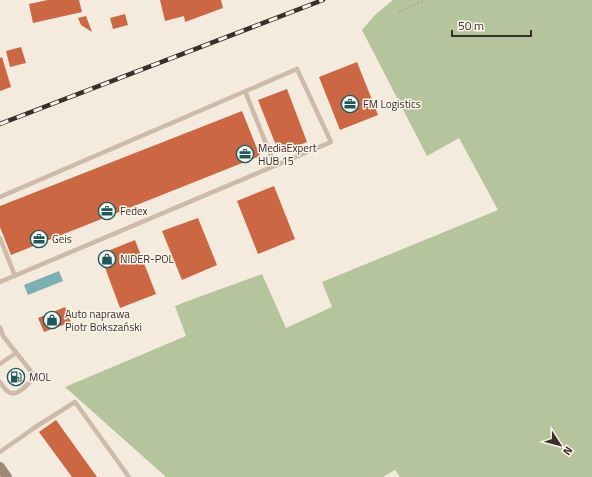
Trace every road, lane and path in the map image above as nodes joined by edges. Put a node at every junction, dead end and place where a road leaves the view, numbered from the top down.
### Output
1 (425, 0) edge
2 (399, 12) dead end
3 (245, 91) junction
4 (275, 166) junction
5 (0, 197) edge
6 (0, 238) edge
7 (15, 276) junction
8 (0, 282) edge
9 (0, 327) edge
10 (16, 353) junction
11 (0, 364) edge
12 (0, 382) edge
13 (0, 452) edge
14 (0, 467) edge
15 (7, 477) edge
16 (129, 477) edge

1 - 2 path
3 - 4 lane
3 - 4 lane
3 - 5 lane
4 - 7 lane
6 - 7 lane
7 - 8 lane
9 - 10 lane
10 - 11 lane
10 - 12 lane
13 - 16 lane
14 - 15 main road

